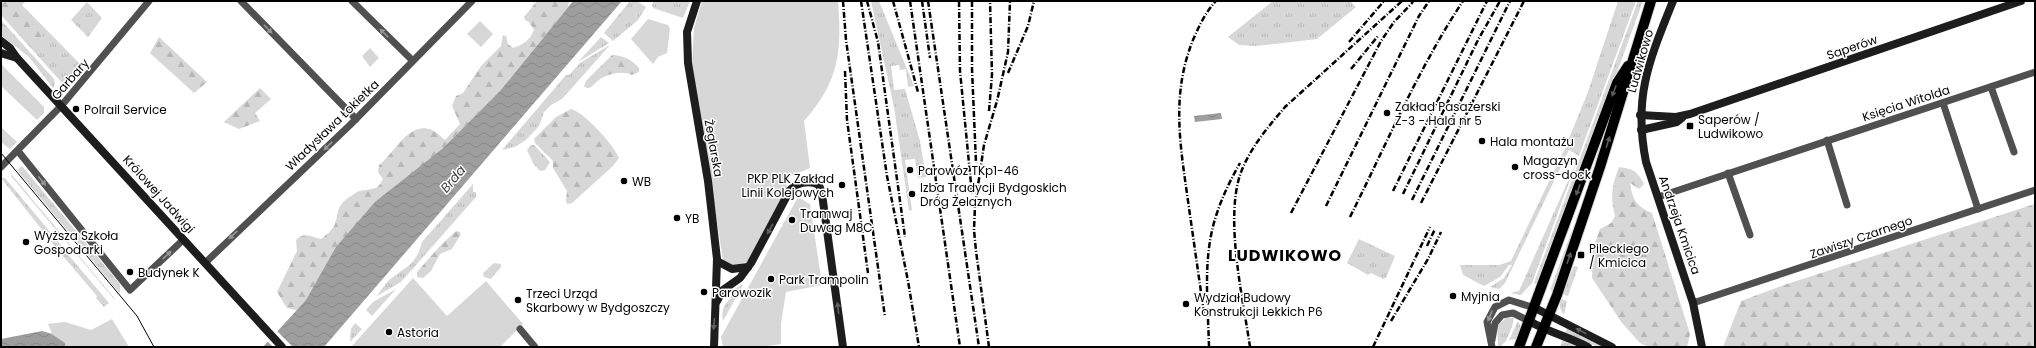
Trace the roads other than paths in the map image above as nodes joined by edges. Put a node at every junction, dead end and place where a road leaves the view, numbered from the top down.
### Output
1 (149, 1) edge
2 (241, 1) edge
3 (352, 1) edge
4 (697, 1) edge
5 (1651, 1) edge
6 (1673, 1) edge
7 (2021, 1) edge
8 (468, 2) edge
9 (1, 41) edge
10 (1, 53) edge
11 (1634, 57) junction
12 (17, 58) junction
13 (412, 60) junction
14 (2035, 72) edge
15 (1991, 87) junction
16 (1943, 103) junction
17 (62, 105) junction
18 (1690, 114) junction
19 (1640, 116) junction
20 (356, 119) junction
21 (1641, 130) junction
22 (1827, 140) junction
23 (18, 151) junction
24 (2014, 152) dead end
25 (1, 167) edge
26 (1728, 173) junction
27 (2035, 190) edge
28 (1658, 197) junction
29 (1847, 205) dead end
30 (1978, 209) junction
31 (1750, 235) dead end
32 (183, 240) junction
33 (717, 261) junction
34 (205, 262) junction
35 (748, 267) junction
36 (717, 301) junction
37 (1693, 303) junction
38 (1535, 308) junction
39 (1550, 314) junction
40 (1529, 322) junction
41 (1699, 327) junction
42 (520, 329) dead end
43 (1544, 330) junction
44 (1492, 344) edge
45 (282, 347) edge
46 (535, 347) edge
47 (714, 347) edge
48 (843, 347) edge
49 (1519, 347) edge
50 (1536, 347) edge
51 (1588, 347) edge
52 (1612, 347) edge
53 (1697, 347) edge
54 (1702, 347) edge

1 - 17 street, Garbary
2 -> 20 street
13 -> 3 street
4 - 33 street, Żeglarska
5 - 11 main road
6 - 19 street, Ludwikowo
7 - 18 street, Saperów
8 - 13 street, Władysława Łokietka
9 - 12 street, Królowej Jadwigi
10 - 12 street, Królowej Jadwigi
11 -> 38 main road
39 -> 11 main road
12 - 17 street, Królowej Jadwigi
13 - 20 street, Władysława Łokietka
14 - 15 street, Księcia Witolda
15 - 16 street, Księcia Witolda
15 - 24 street
16 - 22 street, Księcia Witolda
16 - 30 street
17 - 23 street, Garbary
17 - 32 street, Królowej Jadwigi
18 - 19 street, Saperów
18 - 21 street, Saperów
19 - 21 street, Ludwikowo
20 -> 34 street, Władysława Łokietka
21 - 28 street, Andrzeja Kmicica
22 - 26 street, Księcia Witolda
22 - 29 street
23 - 25 street, Garbary
23 -> 32 street
26 - 28 street, Księcia Witolda
26 - 31 street
27 - 30 street, Zawiszy Czarnego
28 - 37 street, Andrzeja Kmicica
30 - 37 street, Zawiszy Czarnego
32 - 34 street, Królowej Jadwigi
33 - 35 street
33 - 36 street, Żeglarska
34 - 45 street, Królowej Jadwigi
35 - 36 street
48 -> 35 street
36 -> 47 street, Żeglarska
37 - 41 street, Andrzeja Kmicica
38 - 39 street
38 - 40 main road
38 -> 44 street
39 - 43 main road
52 -> 39 street
40 - 43 street
40 - 44 street
40 - 49 main road
41 - 53 street, Andrzeja Kmicica
41 - 54 street, Andrzeja Kmicica
42 - 46 street
43 - 50 main road
43 - 51 street

